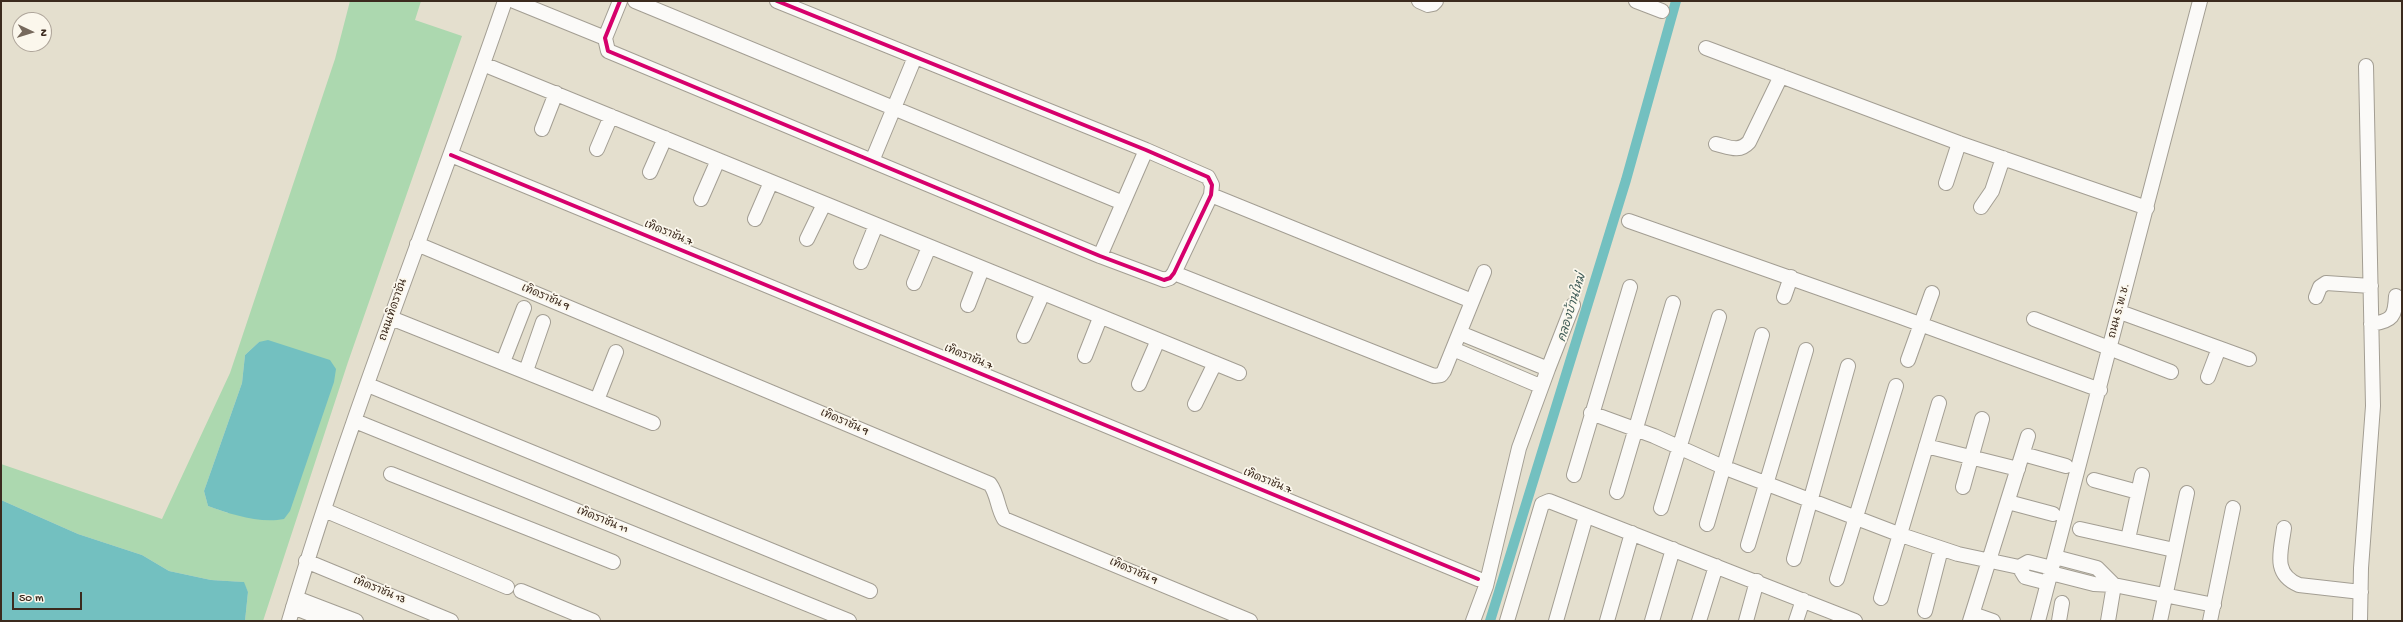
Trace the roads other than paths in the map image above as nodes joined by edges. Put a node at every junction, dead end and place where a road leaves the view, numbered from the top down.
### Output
1 (505, 1) edge
2 (514, 1) edge
3 (620, 1) edge
4 (635, 1) edge
5 (777, 1) edge
6 (1419, 1) edge
7 (1436, 1) edge
8 (1636, 1) edge
9 (2200, 1) edge
10 (1662, 11) dead end
11 (605, 38) junction
12 (1706, 48) dead end
13 (915, 57) junction
14 (484, 64) junction
15 (2366, 66) dead end
16 (1781, 76) junction
17 (556, 93) junction
18 (894, 108) junction
19 (612, 116) junction
20 (542, 129) dead end
21 (665, 138) junction
22 (1959, 143) junction
23 (1716, 144) dead end
24 (597, 149) dead end
25 (1146, 150) junction
26 (450, 155) junction
27 (2003, 158) junction
28 (718, 160) junction
29 (872, 161) junction
30 (650, 172) dead end
31 (771, 182) junction
32 (1946, 183) dead end
33 (1211, 195) junction
34 (701, 198) dead end
35 (1123, 203) junction
36 (824, 204) junction
37 (1981, 207) dead end
38 (2147, 208) junction
39 (755, 219) dead end
40 (1629, 221) dead end
41 (876, 225) junction
42 (808, 239) dead end
43 (417, 244) junction
44 (929, 247) junction
45 (1100, 256) junction
46 (860, 262) dead end
47 (982, 269) junction
48 (1484, 272) dead end
49 (1174, 273) junction
50 (1791, 277) junction
51 (914, 283) dead end
52 (2371, 286) junction
53 (1630, 287) dead end
54 (1043, 293) junction
55 (1932, 293) dead end
56 (2396, 296) dead end
57 (1784, 297) dead end
58 (2316, 297) dead end
59 (1472, 301) junction
60 (1673, 303) dead end
61 (968, 305) dead end
62 (1573, 305) dead end
63 (524, 308) dead end
64 (2120, 312) junction
65 (391, 318) junction
66 (1100, 318) junction
67 (1719, 318) dead end
68 (2034, 319) dead end
69 (543, 322) dead end
70 (1921, 324) junction
71 (2371, 324) junction
72 (1460, 333) junction
73 (1762, 335) dead end
74 (1024, 336) dead end
75 (1158, 340) junction
76 (2111, 348) junction
77 (2219, 348) junction
78 (1453, 349) junction
79 (1806, 350) dead end
80 (616, 352) dead end
81 (1085, 356) dead end
82 (2249, 359) dead end
83 (1908, 360) dead end
84 (503, 362) junction
85 (1215, 363) junction
86 (1848, 366) dead end
87 (1548, 370) junction
88 (526, 371) junction
89 (2171, 372) dead end
90 (1239, 373) dead end
91 (2208, 377) dead end
92 (1139, 384) dead end
93 (368, 385) junction
94 (1540, 386) junction
95 (1896, 386) dead end
96 (2100, 390) junction
97 (597, 400) junction
98 (1939, 403) dead end
99 (1195, 404) dead end
100 (1592, 413) junction
101 (1982, 419) dead end
102 (355, 421) junction
103 (653, 424) dead end
104 (1635, 429) junction
105 (2028, 436) dead end
106 (1926, 446) junction
107 (1680, 449) junction
108 (2023, 454) junction
109 (1973, 458) junction
110 (2066, 466) dead end
111 (1723, 467) junction
112 (2018, 469) junction
113 (392, 474) dead end
114 (1574, 475) dead end
115 (2142, 475) dead end
116 (2094, 480) dead end
117 (1767, 484) junction
118 (1963, 487) dead end
119 (1617, 492) dead end
120 (2138, 492) junction
121 (2187, 493) dead end
122 (1811, 500) junction
123 (2008, 502) junction
124 (1661, 508) dead end
125 (2233, 508) dead end
126 (324, 510) junction
127 (2053, 514) dead end
128 (1586, 516) junction
129 (1856, 518) junction
130 (1707, 524) dead end
131 (2284, 528) dead end
132 (2080, 529) dead end
133 (1632, 533) junction
134 (1901, 535) junction
135 (2128, 539) junction
136 (1748, 545) dead end
137 (1672, 549) junction
138 (1941, 549) junction
139 (2174, 550) junction
140 (1794, 559) dead end
141 (306, 561) junction
142 (1990, 561) junction
143 (613, 562) dead end
144 (1716, 566) junction
145 (2052, 570) junction
146 (1478, 579) dead end
147 (1837, 579) dead end
148 (1757, 581) junction
149 (2114, 585) junction
150 (507, 587) dead end
151 (870, 591) dead end
152 (521, 592) dead end
153 (2361, 592) junction
154 (2164, 595) junction
155 (1880, 598) dead end
156 (1803, 600) junction
157 (294, 602) junction
158 (2062, 603) dead end
159 (2214, 605) junction
160 (1925, 611) dead end
161 (1972, 617) edge
162 (1849, 620) edge
163 (289, 621) edge
164 (328, 621) edge
165 (356, 621) edge
166 (451, 621) edge
167 (593, 621) edge
168 (850, 621) edge
169 (1250, 621) edge
170 (1473, 621) edge
171 (1507, 621) edge
172 (1556, 621) edge
173 (1607, 621) edge
174 (1652, 621) edge
175 (1699, 621) edge
176 (1746, 621) edge
177 (1796, 621) edge
178 (1993, 621) edge
179 (2038, 621) edge
180 (2059, 621) edge
181 (2108, 621) edge
182 (2160, 621) edge
183 (2210, 621) edge
184 (2360, 621) edge

1 - 14 street, ถนนเทิดราชัน
2 - 11 street
3 - 11 street
4 - 18 street
5 - 13 street
6 - 7 street
8 - 10 street
9 - 38 street, ถนน ร.พ.ช.
11 - 29 street
12 - 16 street
13 - 18 street
13 - 25 street
14 - 17 street
14 - 26 street, ถนนเทิดราชัน
15 - 52 street
16 - 22 street
16 - 23 street
17 - 19 street
17 - 20 street
18 - 29 street
18 - 35 street
19 - 21 street
19 - 24 street
21 - 28 street
21 - 30 street
22 - 27 street
22 - 32 street
25 - 33 street
25 - 35 street
26 - 43 street, ถนนเทิดราชัน
26 - 146 street, เทิดราชัน 7
27 - 37 street
27 - 38 street
28 - 31 street
28 - 34 street
29 - 45 street
31 - 36 street
31 - 39 street
33 - 49 street
33 - 59 street
35 - 45 street
36 - 41 street
36 - 42 street
38 - 64 street, ถนน ร.พ.ช.
40 - 50 street
41 - 44 street
41 - 46 street
43 - 65 street, ถนนเทิดราชัน
43 - 169 street, เทิดราชัน 9
44 - 47 street
44 - 51 street
45 - 49 street
47 - 54 street
47 - 61 street
48 - 59 street
49 - 78 street
50 - 57 street
50 - 70 street
52 - 58 street
52 - 71 street
53 - 100 street
54 - 66 street
54 - 74 street
55 - 70 street
56 - 71 street
59 - 72 street
60 - 104 street
62 - 87 street
63 - 84 street
64 - 76 street, ถนน ร.พ.ช.
64 - 77 street
65 - 84 street
65 - 93 street, ถนนเทิดราชัน
66 - 75 street
66 - 81 street
67 - 107 street
68 - 76 street
69 - 88 street
70 - 83 street
70 - 96 street
71 - 153 street
72 - 78 street
72 - 87 street
73 - 111 street
75 - 85 street
75 - 92 street
76 - 89 street
76 - 96 street, ถนน ร.พ.ช.
77 - 82 street
77 - 91 street
78 - 94 street
79 - 117 street
80 - 97 street
84 - 88 street
85 - 90 street
85 - 99 street
86 - 122 street
87 - 94 street
88 - 97 street
93 - 102 street, ถนนเทิดราชัน
93 - 151 street
94 - 170 street
95 - 129 street
96 - 145 street, ถนน ร.พ.ช.
97 - 103 street
98 - 106 street
100 - 104 street
100 - 114 street
101 - 109 street
102 - 126 street, ถนนเทิดราชัน
102 - 168 street, เทิดราชัน 11
104 - 107 street
104 - 119 street
105 - 108 street
106 - 109 street
106 - 134 street
107 - 111 street
107 - 124 street
108 - 110 street
108 - 112 street
109 - 112 street
109 - 118 street
111 - 117 street
111 - 130 street
112 - 123 street
113 - 143 street
115 - 120 street
116 - 120 street
117 - 122 street
117 - 136 street
120 - 135 street
121 - 139 street
122 - 129 street
122 - 140 street
123 - 127 street
123 - 142 street
125 - 159 street
126 - 141 street, ถนนเทิดราชัน
126 - 150 street
128 - 133 street
128 - 171 street
128 - 172 street
129 - 134 street
129 - 147 street
131 - 153 street
132 - 135 street
133 - 137 street
133 - 173 street
134 - 138 street
134 - 155 street
135 - 139 street
137 - 144 street
137 - 174 street
138 - 142 street
138 - 160 street
139 - 154 street
141 - 157 street, ถนนเทิดราชัน
141 - 166 street, เทิดราชัน 13
142 - 145 street
142 - 161 street
144 - 148 street
144 - 175 street
145 - 149 street
145 - 179 street, ถนน ร.พ.ช.
148 - 156 street
148 - 176 street
149 - 154 street
149 - 181 street
152 - 167 street
153 - 184 street
154 - 159 street
154 - 182 street
156 - 162 street
156 - 177 street
157 - 163 street, ถนนเทิดราชัน
157 - 164 street
157 - 165 street
158 - 180 street
159 - 183 street
161 - 178 street

